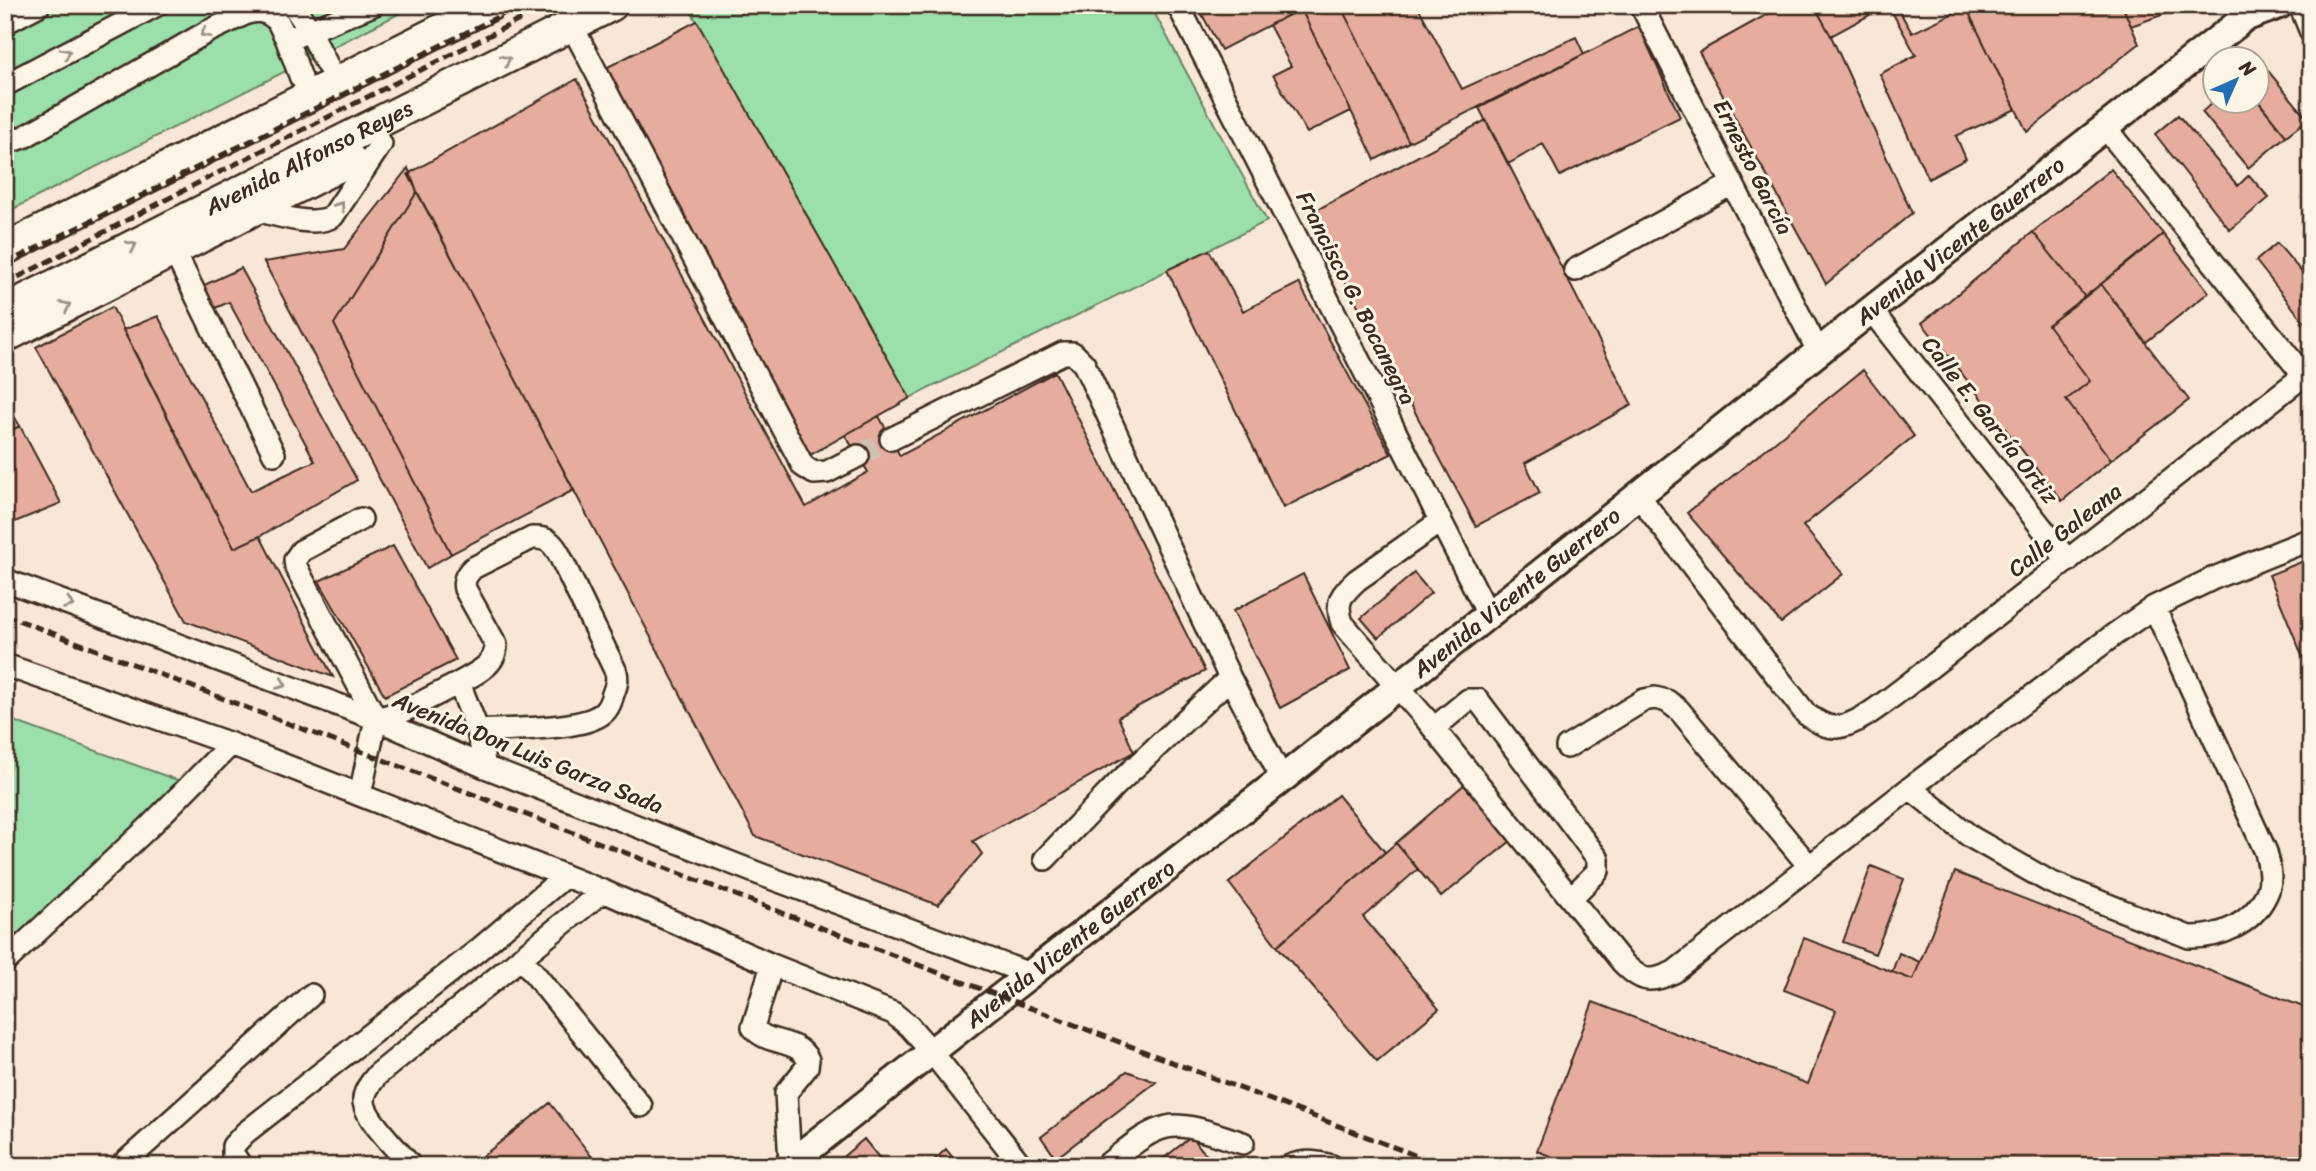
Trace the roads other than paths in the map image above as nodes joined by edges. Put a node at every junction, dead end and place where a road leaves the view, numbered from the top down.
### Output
1 (39, 5) edge
2 (157, 5) edge
3 (293, 5) edge
4 (373, 5) edge
5 (448, 5) edge
6 (490, 5) edge
7 (612, 5) edge
8 (1178, 5) edge
9 (1641, 5) edge
10 (2279, 5) edge
11 (2300, 5) edge
12 (2241, 13) edge
13 (5, 23) edge
14 (572, 26) junction
15 (310, 31) junction
16 (2311, 33) edge
17 (287, 40) junction
18 (314, 72) junction
19 (5, 85) edge
20 (445, 91) junction
21 (2104, 126) junction
22 (5, 140) edge
23 (381, 144) junction
24 (1732, 184) junction
25 (256, 209) junction
26 (5, 226) edge
27 (5, 249) edge
28 (174, 251) junction
29 (1575, 270) dead end
30 (5, 310) edge
31 (1871, 310) junction
32 (5, 337) edge
33 (1819, 353) junction
34 (2307, 373) edge
35 (891, 439) tunnel mouth
36 (274, 454) dead end
37 (858, 456) tunnel mouth
38 (1638, 495) junction
39 (361, 519) dead end
40 (1440, 521) junction
41 (2311, 539) edge
42 (2068, 561) junction
43 (5, 580) edge
44 (2154, 607) junction
45 (1488, 614) junction
46 (5, 665) edge
47 (1230, 678) junction
48 (459, 683) junction
49 (1397, 686) junction
50 (376, 719) junction
51 (1434, 728) junction
52 (478, 731) junction
53 (231, 744) junction
54 (1567, 747) dead end
55 (485, 767) junction
56 (1282, 779) junction
57 (1910, 788) junction
58 (360, 795) junction
59 (1045, 859) dead end
60 (1809, 866) junction
61 (565, 876) junction
62 (603, 891) junction
63 (1572, 897) junction
64 (521, 957) junction
65 (5, 962) edge
66 (772, 965) junction
67 (1030, 974) junction
68 (310, 995) dead end
69 (931, 1051) junction
70 (641, 1106) dead end
71 (1243, 1143) dead end
72 (409, 1164) dead end
73 (789, 1165) edge
74 (121, 1166) edge
75 (241, 1166) edge
76 (1023, 1166) edge
77 (1105, 1166) edge
78 (1290, 1166) edge
79 (1332, 1166) edge

1 - 13 street
19 -> 2 street
3 - 15 street
4 - 15 street
5 - 18 highway
6 - 27 highway
7 - 14 highway, Avenida Alfonso Reyes
8 - 40 street, Francisco G. Bocanegra
9 - 24 street, Ernesto García
10 - 12 main road, Avenida Vicente Guerrero
11 - 16 street
12 - 21 main road, Avenida Vicente Guerrero
20 -> 14 highway, Avenida Alfonso Reyes
14 - 37 street
15 - 17 street
15 - 18 street
17 - 18 street
17 -> 22 street
18 - 26 highway
20 - 23 highway
30 -> 20 highway, Avenida Alfonso Reyes
21 - 31 main road, Avenida Vicente Guerrero
21 - 34 street
23 - 25 highway
25 -> 23 street
24 - 29 street
24 - 33 street, Ernesto García
25 - 28 highway
32 -> 28 highway
28 - 36 street
31 - 33 main road, Avenida Vicente Guerrero
31 - 42 street, Calle E. García Ortiz
33 - 38 main road, Avenida Vicente Guerrero
34 - 42 street, Calle Galeana
35 - 47 street
38 - 42 street, Calle Galeana
38 - 45 main road, Avenida Vicente Guerrero
39 - 50 street
40 - 45 street, Francisco G. Bocanegra
40 - 49 street
41 - 44 street
43 -> 50 street, Avenida Don Luis Garza Sada
44 - 57 street
44 - 57 street
45 - 49 main road, Avenida Vicente Guerrero
46 - 53 street
47 - 56 street
47 - 59 street
48 - 50 street
48 - 52 street
48 - 52 street
49 - 51 street
49 - 56 main road, Avenida Vicente Guerrero
50 - 55 street, Avenida Don Luis Garza Sada
50 - 58 street
51 - 63 street
51 - 63 street
52 - 55 street
53 - 58 street
53 - 65 street
54 - 60 street
55 - 67 street, Avenida Don Luis Garza Sada
56 - 67 main road, Avenida Vicente Guerrero
57 - 60 street
58 - 61 street
60 - 63 street
61 - 62 street
61 - 75 street
62 - 64 street
62 - 66 street
64 - 70 street
64 - 72 street
66 - 69 street
66 - 73 street
67 - 69 main road, Avenida Vicente Guerrero
68 - 74 street
69 - 73 main road, Avenida Vicente Guerrero
69 - 76 street
71 - 77 street
78 - 79 street

